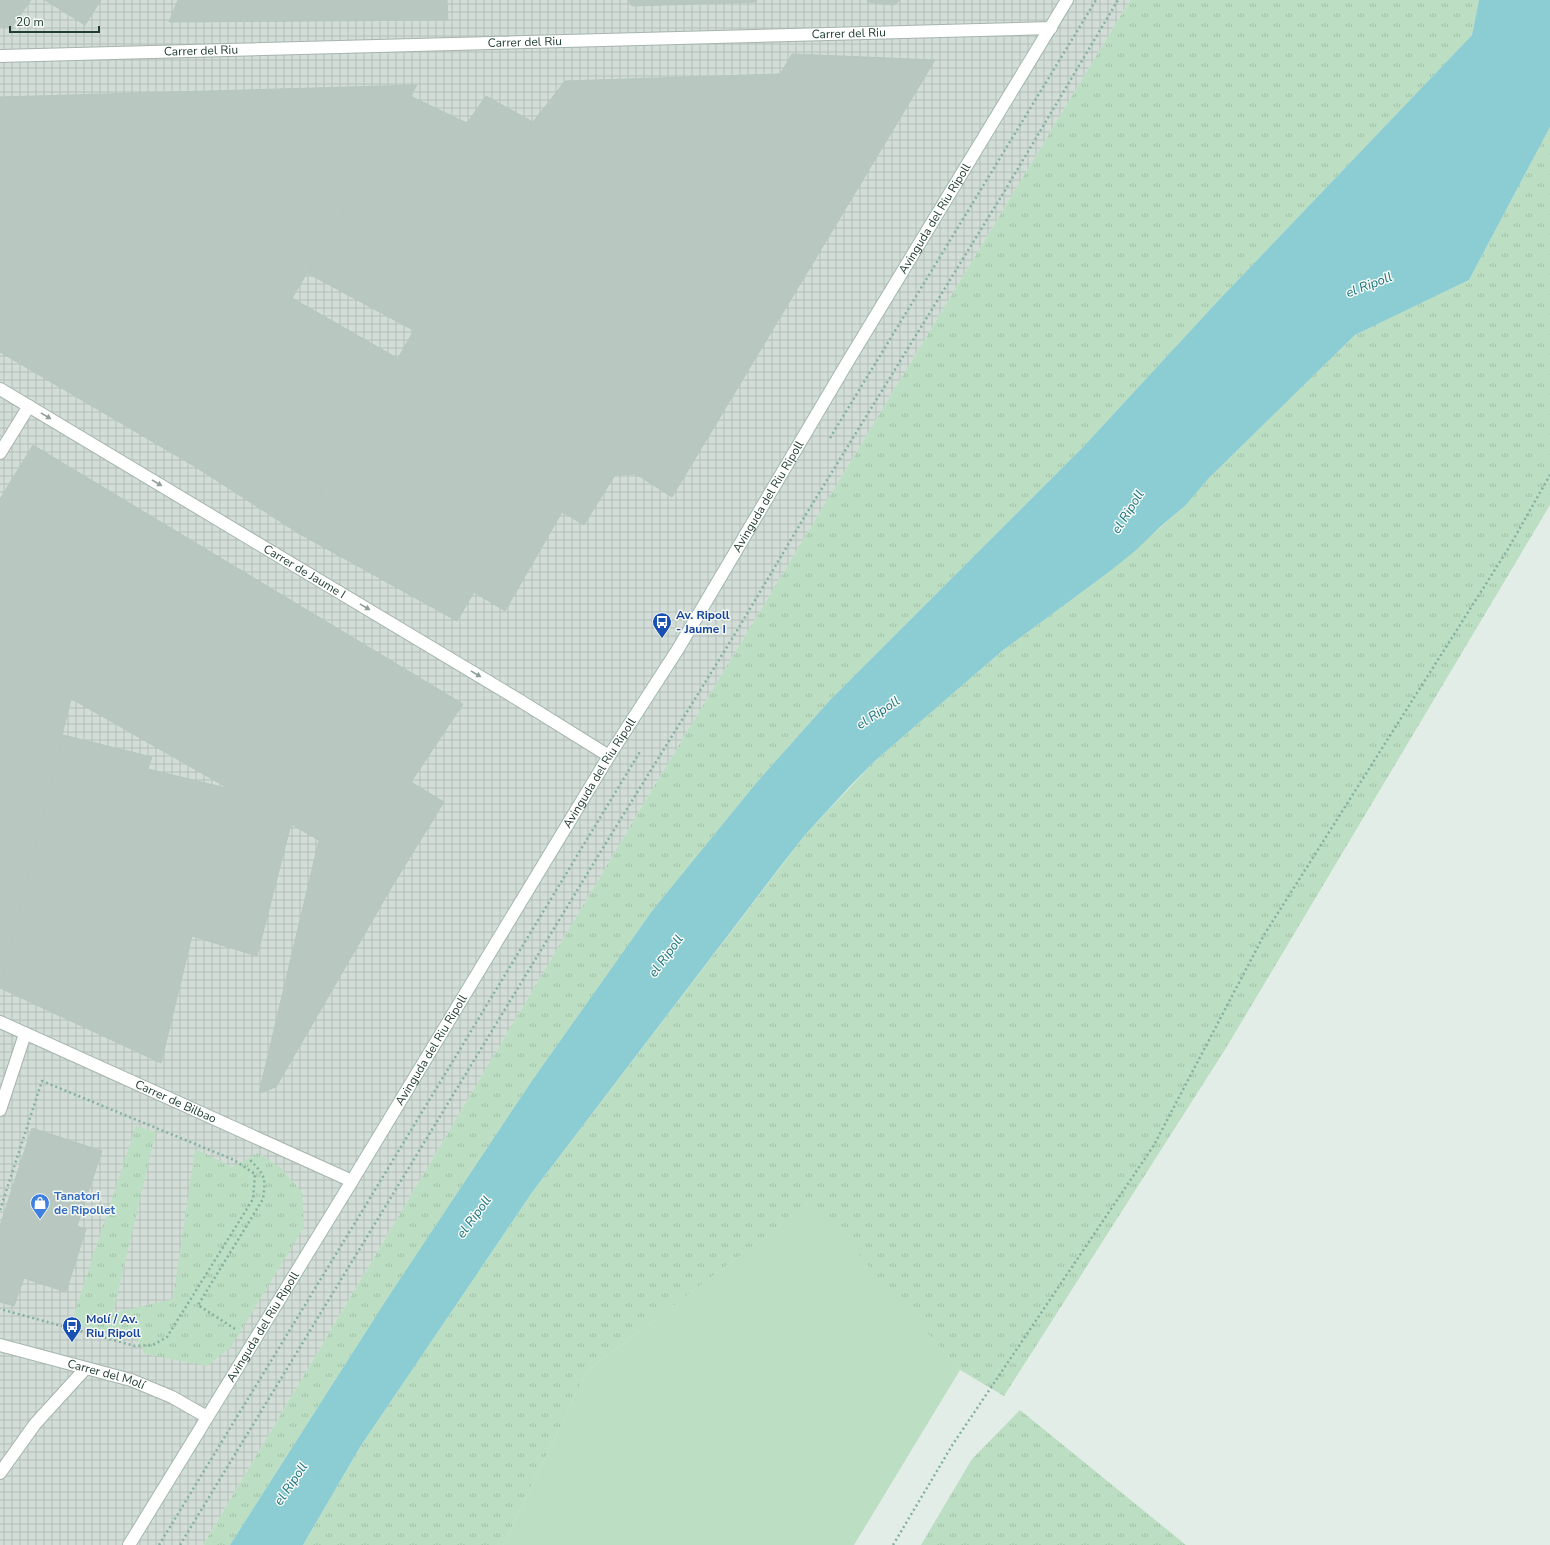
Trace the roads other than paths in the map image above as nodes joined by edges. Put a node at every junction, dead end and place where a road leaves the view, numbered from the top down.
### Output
1 (1067, 0) edge
2 (1051, 28) junction
3 (0, 56) edge
4 (0, 389) edge
5 (29, 406) junction
6 (0, 453) edge
7 (608, 756) junction
8 (0, 1022) edge
9 (25, 1034) junction
10 (0, 1110) edge
11 (352, 1181) junction
12 (0, 1345) edge
13 (86, 1368) junction
14 (207, 1417) junction
15 (0, 1473) edge
16 (129, 1545) edge

1 - 2 street, Avinguda del Riu Ripoll
2 - 3 street, Carrer del Riu
2 - 7 street, Avinguda del Riu Ripoll
4 - 5 street, Carrer de Jaume I
5 - 6 street
5 -> 7 street, Carrer de Jaume I
7 - 11 street, Avinguda del Riu Ripoll
8 - 9 street, Carrer de Bilbao
9 - 10 street
9 - 11 street, Carrer de Bilbao
11 - 14 street, Avinguda del Riu Ripoll
12 - 13 street, Carrer del Molí
13 - 14 street, Carrer del Molí
13 - 15 street
14 - 16 street, Avinguda del Riu Ripoll

